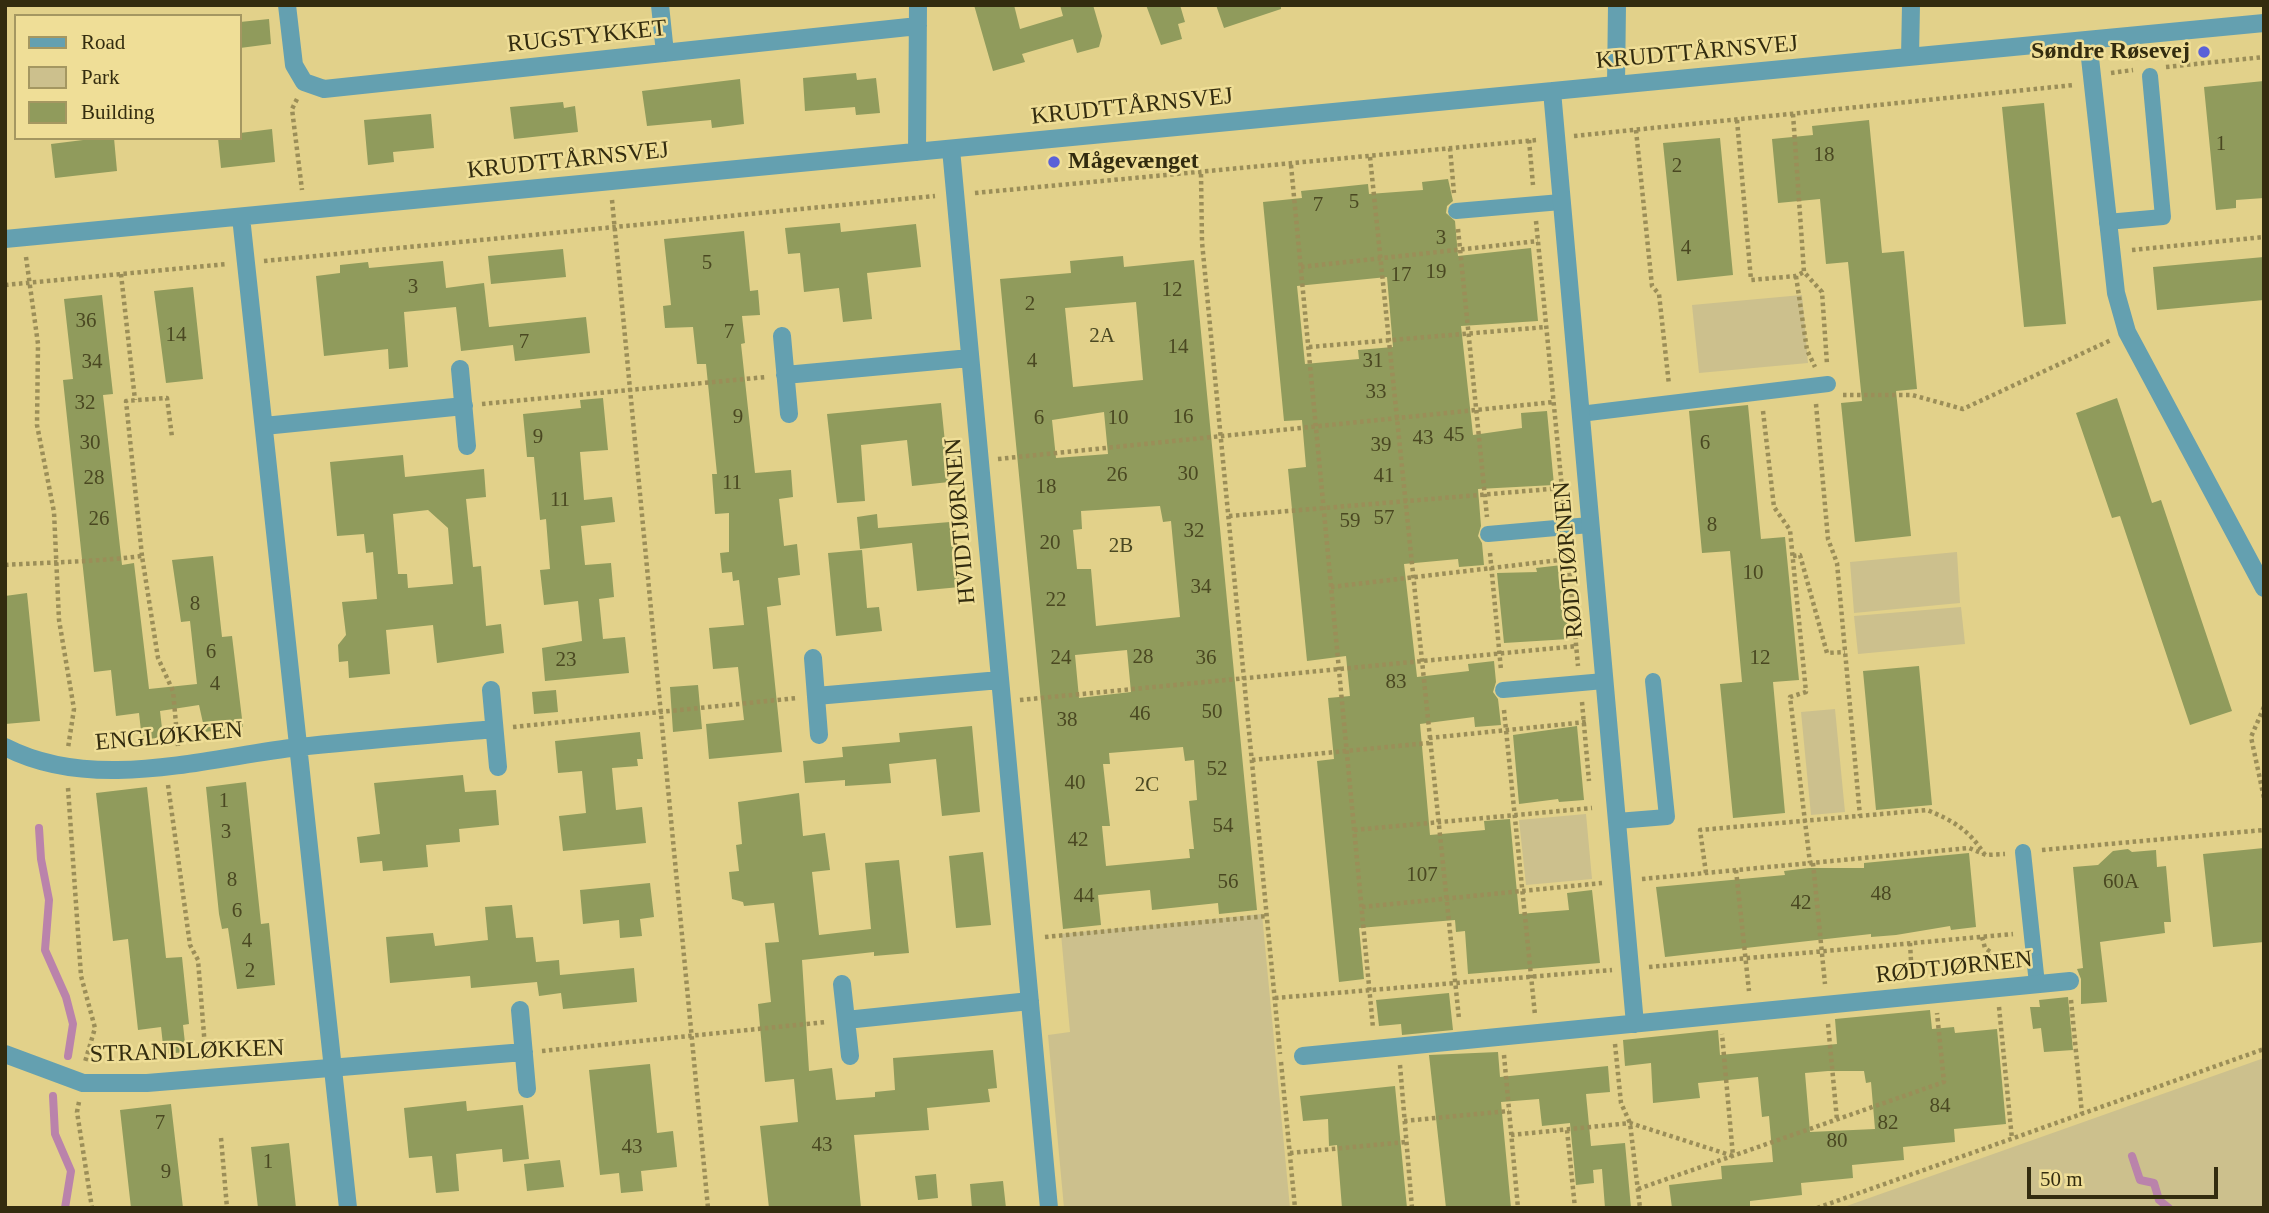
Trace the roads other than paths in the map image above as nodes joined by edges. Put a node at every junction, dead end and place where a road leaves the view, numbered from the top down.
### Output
1 (288, 5) edge
2 (660, 5) edge
3 (918, 5) edge
4 (1618, 5) edge
5 (1911, 5) edge
6 (2264, 23) edge
7 (918, 26) junction
8 (2088, 40) junction
9 (665, 53) junction
10 (1910, 57) junction
11 (2148, 71) road end
12 (1616, 85) junction
13 (1552, 91) junction
14 (951, 149) junction
15 (917, 152) junction
16 (1561, 202) junction
17 (1456, 211) road end
18 (241, 217) junction
19 (2107, 222) junction
20 (5, 239) edge
21 (782, 336) dead end
22 (970, 358) junction
23 (460, 369) dead end
24 (785, 375) junction
25 (1824, 388) road end
26 (464, 406) junction
27 (1580, 406) junction
28 (789, 414) dead end
29 (264, 426) junction
30 (467, 446) dead end
31 (1590, 525) junction
32 (1488, 534) road end
33 (2264, 588) edge
34 (813, 659) dead end
35 (1000, 680) junction
36 (1604, 681) junction
37 (1653, 681) dead end
38 (491, 690) dead end
39 (1503, 690) road end
40 (816, 696) junction
41 (494, 729) junction
42 (819, 735) dead end
43 (5, 747) edge
44 (298, 747) junction
45 (498, 767) dead end
46 (1616, 821) junction
47 (2023, 852) road end
48 (2070, 982) road end
49 (842, 984) dead end
50 (2037, 985) junction
51 (1030, 1001) junction
52 (520, 1010) dead end
53 (846, 1020) junction
54 (1635, 1024) junction
55 (524, 1052) junction
56 (5, 1054) edge
57 (849, 1056) dead end
58 (1303, 1056) dead end
59 (333, 1070) junction
60 (527, 1089) dead end
61 (348, 1208) edge
62 (1049, 1208) edge

1 - 9 street, RUGSTYKKET
2 - 9 street
3 - 7 street
4 - 12 street
5 - 10 street
6 - 8 street, KRUDTTÅRNSVEJ
7 - 9 street, RUGSTYKKET
7 - 15 street
8 - 10 street, KRUDTTÅRNSVEJ
8 - 19 street
10 - 12 street, KRUDTTÅRNSVEJ
11 - 19 lane
12 - 13 street, KRUDTTÅRNSVEJ
13 - 14 street, KRUDTTÅRNSVEJ
13 - 16 street, RØDTJØRNEN
14 - 15 street, KRUDTTÅRNSVEJ
14 - 22 street, HVIDTJØRNEN
15 - 18 street, KRUDTTÅRNSVEJ
16 - 17 lane
16 - 27 street, RØDTJØRNEN
18 - 20 street, KRUDTTÅRNSVEJ
18 - 29 street
19 - 33 street
21 - 24 street
22 - 24 street
22 - 35 street, HVIDTJØRNEN
23 - 26 street
24 - 28 street
25 - 27 lane
26 - 29 street
26 - 30 street
27 - 31 street, RØDTJØRNEN
29 - 44 street
31 - 32 lane
31 - 36 street, RØDTJØRNEN
34 - 40 street
35 - 40 street
35 - 51 street, HVIDTJØRNEN
36 - 39 lane
36 - 46 street, RØDTJØRNEN
37 - 46 lane
38 - 41 street
40 - 42 street
41 - 44 street, ENGLØKKEN
41 - 45 street
43 - 44 street, ENGLØKKEN
44 - 59 street
46 - 54 street, RØDTJØRNEN
47 - 50 lane
48 - 50 street, RØDTJØRNEN
49 - 53 street
50 - 54 street, RØDTJØRNEN
51 - 53 street
51 - 62 street, HVIDTJØRNEN
52 - 55 street
53 - 57 street
54 - 58 street, RØDTJØRNEN
55 - 59 street, STRANDLØKKEN
55 - 60 street
56 - 59 street, STRANDLØKKEN
59 - 61 street

